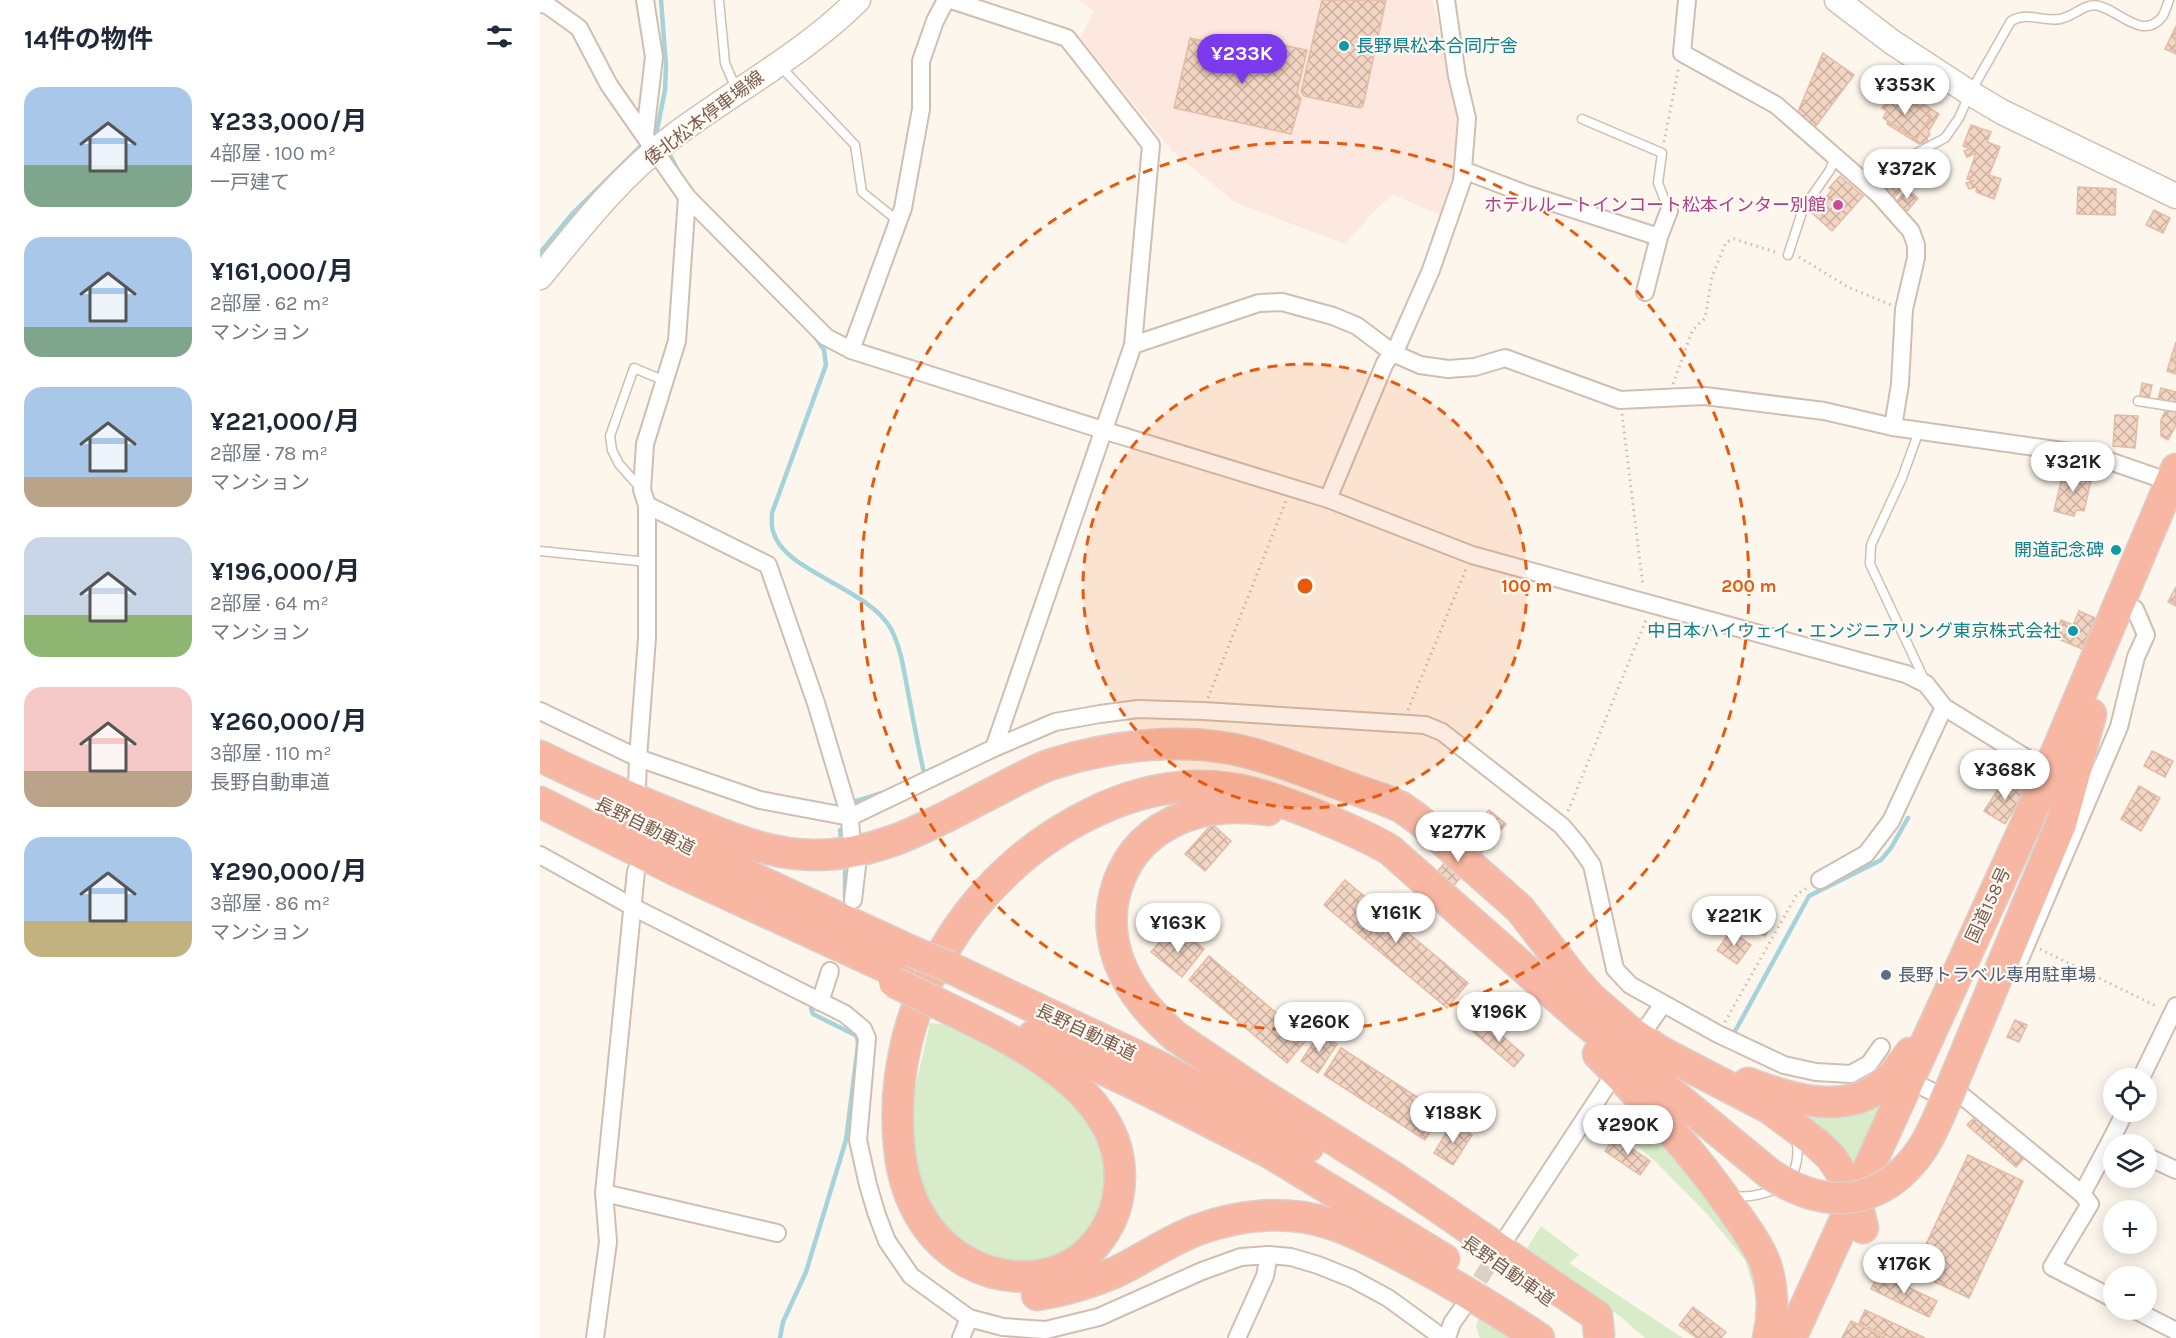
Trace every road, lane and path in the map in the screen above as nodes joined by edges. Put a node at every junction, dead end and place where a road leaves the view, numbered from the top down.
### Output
1 (645, 0) edge
2 (719, 0) edge
3 (858, 0) edge
4 (946, 0) edge
5 (951, 0) edge
6 (1446, 0) edge
7 (1687, 0) edge
8 (2169, 0) edge
9 (1841, 1) edge
10 (540, 4) edge
11 (1682, 53) junction
12 (777, 63) junction
13 (737, 91) junction
14 (1970, 93) junction
15 (1582, 119) dead end
16 (650, 142) junction
17 (1662, 153) junction
18 (1835, 157) junction
19 (1463, 170) junction
20 (1864, 181) junction
21 (2176, 196) edge
22 (687, 197) junction
23 (1669, 211) joint
24 (898, 221) junction
25 (1659, 237) junction
26 (1788, 255) junction
27 (540, 278) edge
28 (1645, 292) dead end
29 (1904, 309) junction
30 (1132, 345) junction
31 (851, 350) junction
32 (1393, 353) junction
33 (664, 381) junction
34 (1671, 397) junction
35 (1620, 400) junction
36 (2138, 401) dead end
37 (2176, 407) edge
38 (1893, 427) junction
39 (1103, 430) junction
40 (1919, 431) junction
41 (2174, 478) edge
42 (1291, 489) junction
43 (645, 497) junction
44 (1328, 499) junction
45 (2176, 513) edge
46 (540, 551) edge
47 (1472, 555) junction
48 (648, 562) junction
49 (1644, 601) junction
50 (2135, 609) junction
51 (1926, 684) junction
52 (1944, 707) junction
53 (540, 711) edge
54 (1203, 711) junction
55 (2091, 714) junction
56 (1403, 723) junction
57 (994, 748) junction
58 (540, 756) edge
59 (638, 758) junction
60 (2049, 772) junction
61 (540, 773) edge
62 (637, 789) dead end
63 (1363, 793) junction
64 (540, 802) edge
65 (849, 817) junction
66 (1562, 826) junction
67 (1361, 834) junction
68 (851, 835) dead end
69 (540, 855) edge
70 (857, 866) dead end
71 (636, 871) dead end
72 (1820, 880) joint
73 (853, 900) dead end
74 (633, 907) junction
75 (1493, 941) junction
76 (2028, 943) junction
77 (1962, 963) junction
78 (901, 969) junction
79 (830, 971) dead end
80 (942, 987) junction
81 (820, 1002) junction
82 (1663, 1004) junction
83 (2174, 1010) edge
84 (1647, 1027) dead end
85 (1718, 1034) junction
86 (1881, 1047) dead end
87 (1663, 1053) junction
88 (2146, 1068) edge
89 (1609, 1082) dead end
90 (1958, 1086) junction
91 (1925, 1088) junction
92 (1769, 1108) junction
93 (2157, 1161) edge
94 (2103, 1162) edge
95 (2176, 1170) edge
96 (604, 1193) junction
97 (2082, 1194) junction
98 (1723, 1195) junction
99 (1856, 1199) junction
100 (1863, 1228) junction
101 (777, 1233) dead end
102 (1505, 1240) tunnel mouth
103 (1269, 1255) junction
104 (2103, 1293) edge
105 (1462, 1308) tunnel mouth
106 (969, 1318) junction
107 (2155, 1320) edge
108 (2176, 1331) edge
109 (1602, 1336) edge
110 (595, 1338) edge
111 (961, 1338) edge
112 (1237, 1338) edge
113 (1445, 1338) edge
114 (1539, 1338) edge
115 (1561, 1338) edge
116 (1768, 1338) edge
117 (1791, 1338) edge
118 (1814, 1338) edge

1 - 16 street
2 - 13 lane
3 - 12 main road, 倭北松本停車場線
4 - 24 street
5 - 30 street
6 - 19 street
7 - 11 street
8 - 14 lane
9 - 14 main road
10 - 16 street
11 - 17 path
11 - 18 street
12 - 13 main road, 倭北松本停車場線
12 - 24 lane
13 - 16 main road, 倭北松本停車場線
14 - 20 lane
14 - 21 main road
15 - 17 lane
16 - 22 street
16 - 27 main road, 倭北松本停車場線
17 - 23 lane
18 - 20 street
18 - 26 lane
19 - 25 street
19 - 32 street
20 - 29 street
22 - 31 street
22 - 33 street
23 - 25 street
24 - 31 street
25 - 28 street
26 - 29 path
26 - 34 path
29 - 38 street
30 - 32 street
30 - 39 street
31 - 39 street
32 - 35 street
32 - 44 street
33 - 43 street
33 - 43 lane
34 - 35 street
34 - 38 street
35 - 49 path
36 - 37 lane
38 - 40 street
39 - 42 street
39 - 57 street
40 - 41 street
40 - 51 lane
41 - 60 highway, 国道158号
42 - 44 street
42 - 54 path
43 - 48 street
43 - 65 street
44 - 47 street
45 - 50 highway, 国道158号
46 - 48 lane
47 - 49 street
47 - 56 path
48 - 59 street
49 - 51 street
49 - 66 path
50 - 55 highway, 国道158号
50 - 76 street
51 - 52 street
52 - 60 street
52 - 72 street
53 - 59 street
54 - 56 street
54 - 57 street
55 - 90 highway
55 - 91 highway, 国道158号
56 - 66 street
57 - 65 street
58 - 63 highway
59 - 62 street
59 - 65 street
60 - 77 highway, 国道158号
61 - 78 highway, 長野自動車道
63 - 87 highway
63 - 114 highway
64 - 78 highway, 長野自動車道
65 - 68 street
66 - 82 street
67 - 75 highway
67 - 80 highway
67 - 109 highway
69 - 74 street
70 - 73 street
71 - 74 street
72 - 85 path
74 - 81 street
74 - 96 street
75 - 90 highway, bridge
75 - 98 highway
76 - 83 path
76 - 90 street
77 - 87 highway
77 - 99 highway, 国道158号
78 - 80 highway, 長野自動車道
79 - 81 street
80 - 109 highway, 長野自動車道
80 - 115 highway, 長野自動車道
81 - 106 street
82 - 84 street
82 - 85 street
83 - 88 street
85 - 86 street
87 - 92 highway
89 - 102 street
90 - 91 street
90 - 97 street
91 - 100 highway, 国道158号
92 - 98 lane
92 - 99 highway
93 - 95 street
94 - 97 street
96 - 101 street
96 - 110 street
97 - 104 street
98 - 116 highway
99 - 100 highway
99 - 117 highway, 国道158号
100 - 118 highway, 国道158号
103 - 106 street
103 - 112 street
103 - 113 street
105 - 113 street
106 - 111 street
107 - 108 street

